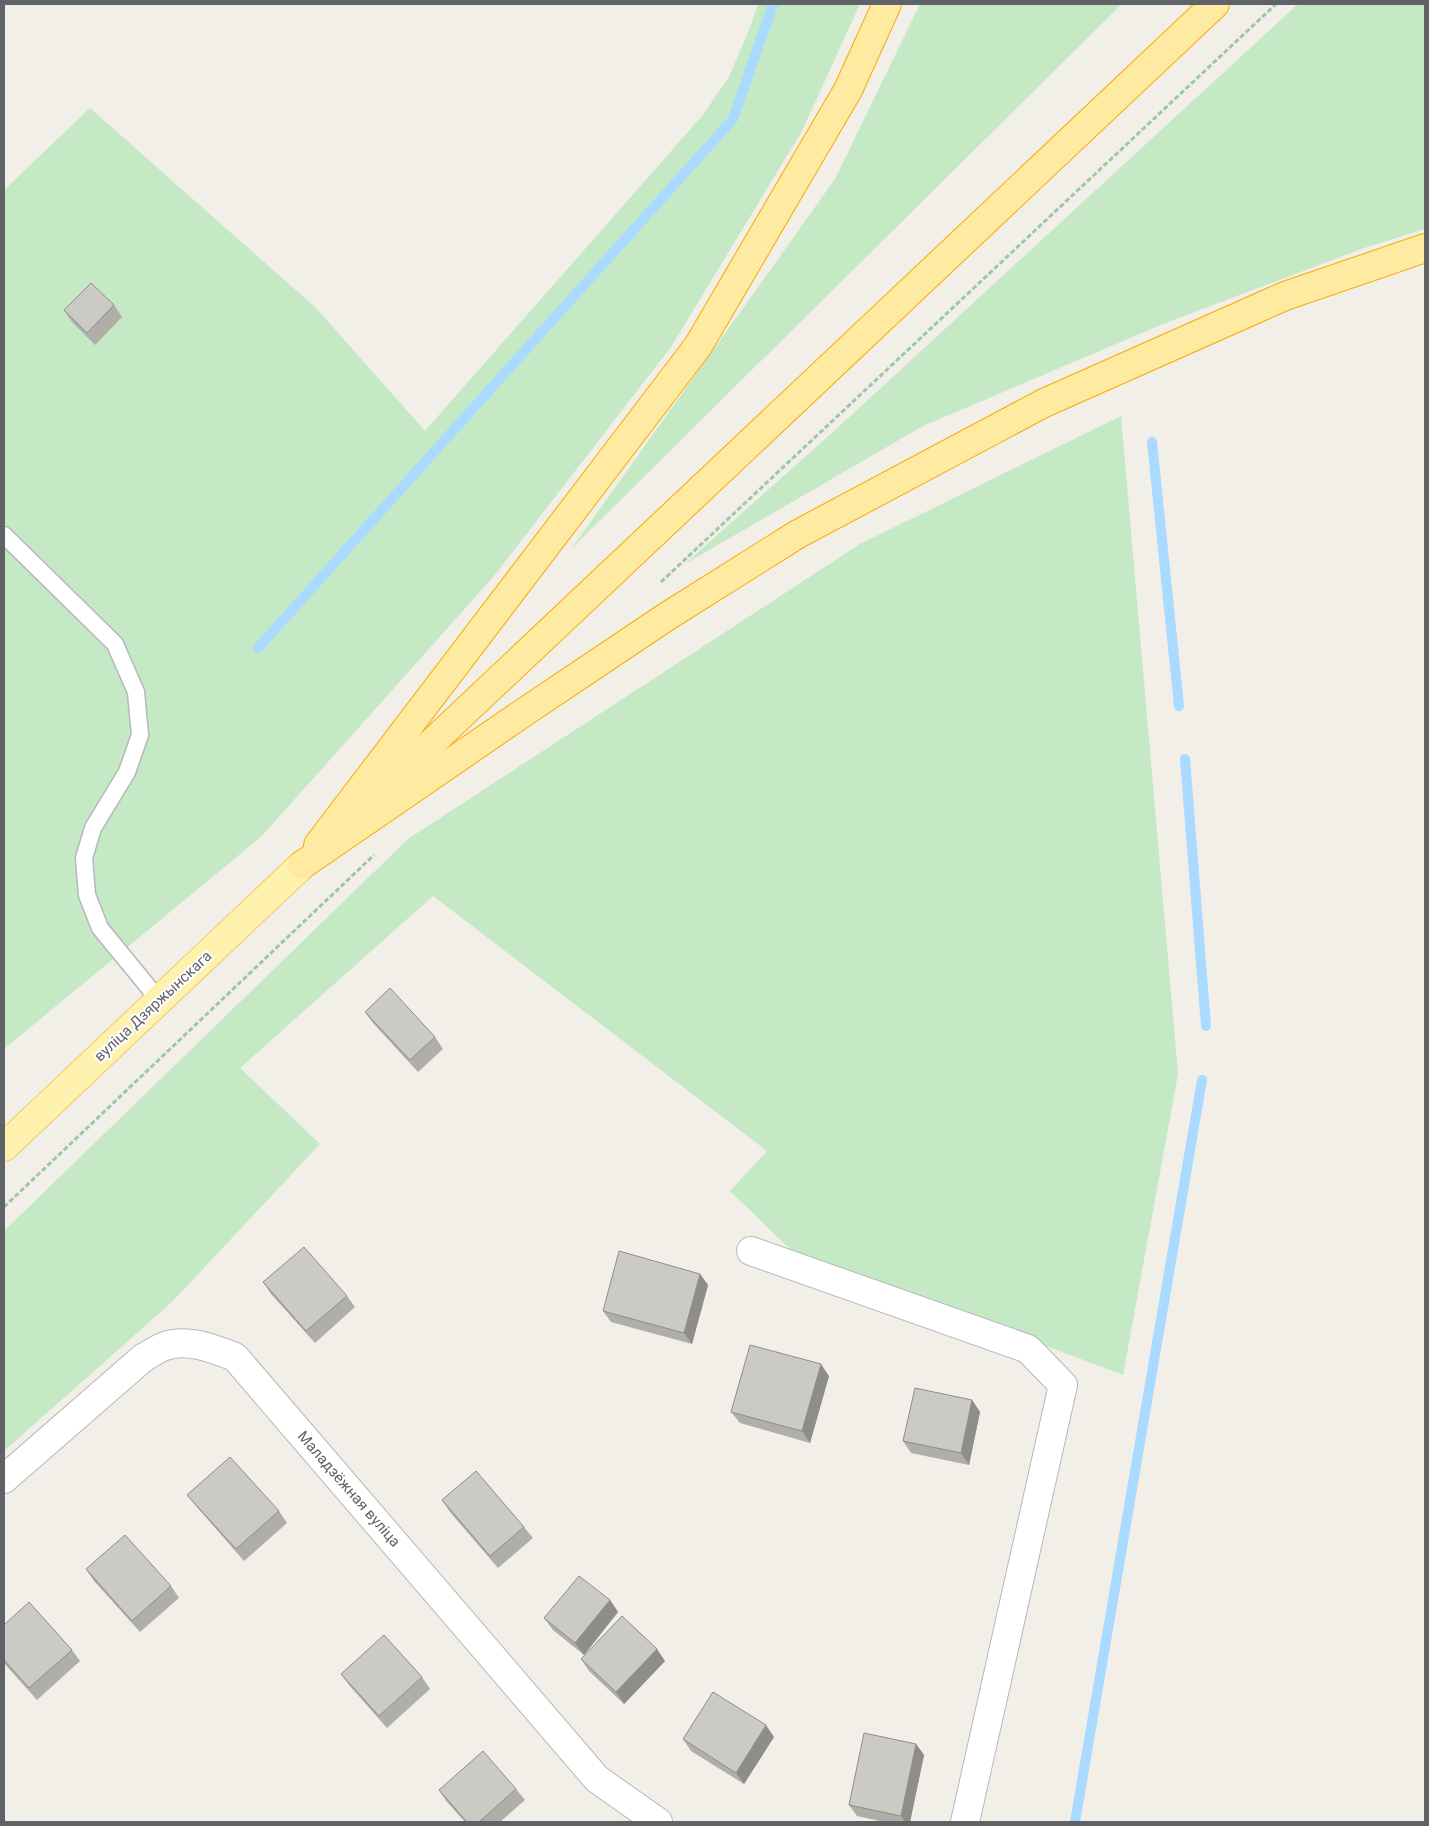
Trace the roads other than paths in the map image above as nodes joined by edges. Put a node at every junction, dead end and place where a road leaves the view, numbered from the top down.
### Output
1 (887, 4) edge
2 (1215, 4) edge
3 (1425, 248) edge
4 (4, 535) edge
5 (302, 865) junction
6 (159, 1000) junction
7 (4, 1147) edge
8 (750, 1251) dead end
9 (4, 1478) edge
10 (658, 1822) edge
11 (965, 1822) edge

1 - 5 highway
2 - 5 highway
3 - 5 highway
4 - 6 lane
5 - 6 main road, вуліца Дзяржынскага
6 - 7 main road, вуліца Дзяржынскага
8 - 11 street
9 - 10 street, Маладзёжная вуліца

